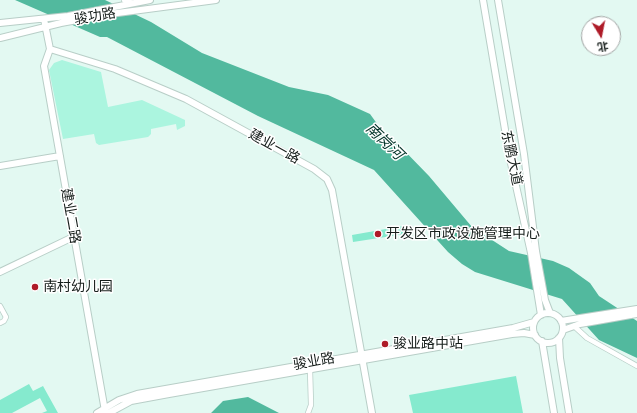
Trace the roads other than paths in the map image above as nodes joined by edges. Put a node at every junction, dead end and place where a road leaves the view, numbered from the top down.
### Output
1 (124, 0) edge
2 (150, 0) edge
3 (216, 0) edge
4 (483, 0) edge
5 (498, 0) edge
6 (136, 7) junction
7 (44, 19) junction
8 (60, 20) junction
9 (0, 23) edge
10 (46, 27) junction
11 (0, 38) edge
12 (50, 49) junction
13 (60, 156) junction
14 (0, 166) edge
15 (73, 237) junction
16 (534, 252) junction
17 (0, 272) edge
18 (542, 300) junction
19 (0, 306) edge
20 (637, 309) edge
21 (550, 313) junction
22 (632, 313) edge
23 (541, 315) junction
24 (561, 321) junction
25 (534, 322) junction
26 (0, 323) edge
27 (577, 323) junction
28 (563, 330) junction
29 (535, 335) junction
30 (559, 338) junction
31 (542, 341) junction
32 (363, 357) junction
33 (637, 366) edge
34 (310, 369) junction
35 (106, 411) edge
36 (97, 413) edge
37 (308, 413) edge
38 (372, 413) edge
39 (554, 413) edge
40 (570, 413) edge

1 - 6 street
2 - 6 street, 骏功路
3 - 6 street, 骏功路
4 - 16 street, 东鹏大道
5 - 16 street, 东鹏大道
6 - 8 street, 骏功路
7 - 8 street, 骏功路
7 - 9 street, 骏功路
7 - 10 street, 建业二路
8 - 10 street, 骏功路
10 - 11 street, 骏功路
10 - 12 street, 建业二路
12 - 13 street, 建业二路
12 - 32 street, 建业一路
13 - 14 street
13 - 15 street, 建业二路
15 - 17 street
15 - 35 street, 建业二路
16 - 18 street, 东鹏大道
18 - 21 street, 东鹏大道
18 - 23 street, 东鹏大道
19 - 26 street
20 - 22 street
21 - 23 street
21 - 24 street
22 - 27 street
23 - 25 street
24 - 27 street
24 - 28 street
25 - 29 street
25 - 32 street, 骏业路
27 - 28 street
27 - 33 street
28 - 30 street
29 - 31 street
29 - 32 street, 骏业路
30 - 31 street
30 - 40 street
31 - 39 street
32 - 34 street, 骏业路
32 - 35 street, 骏业路
32 - 38 street, 建业一路
34 - 35 street, 骏业路
34 - 37 street
35 - 36 street, 骏业路

